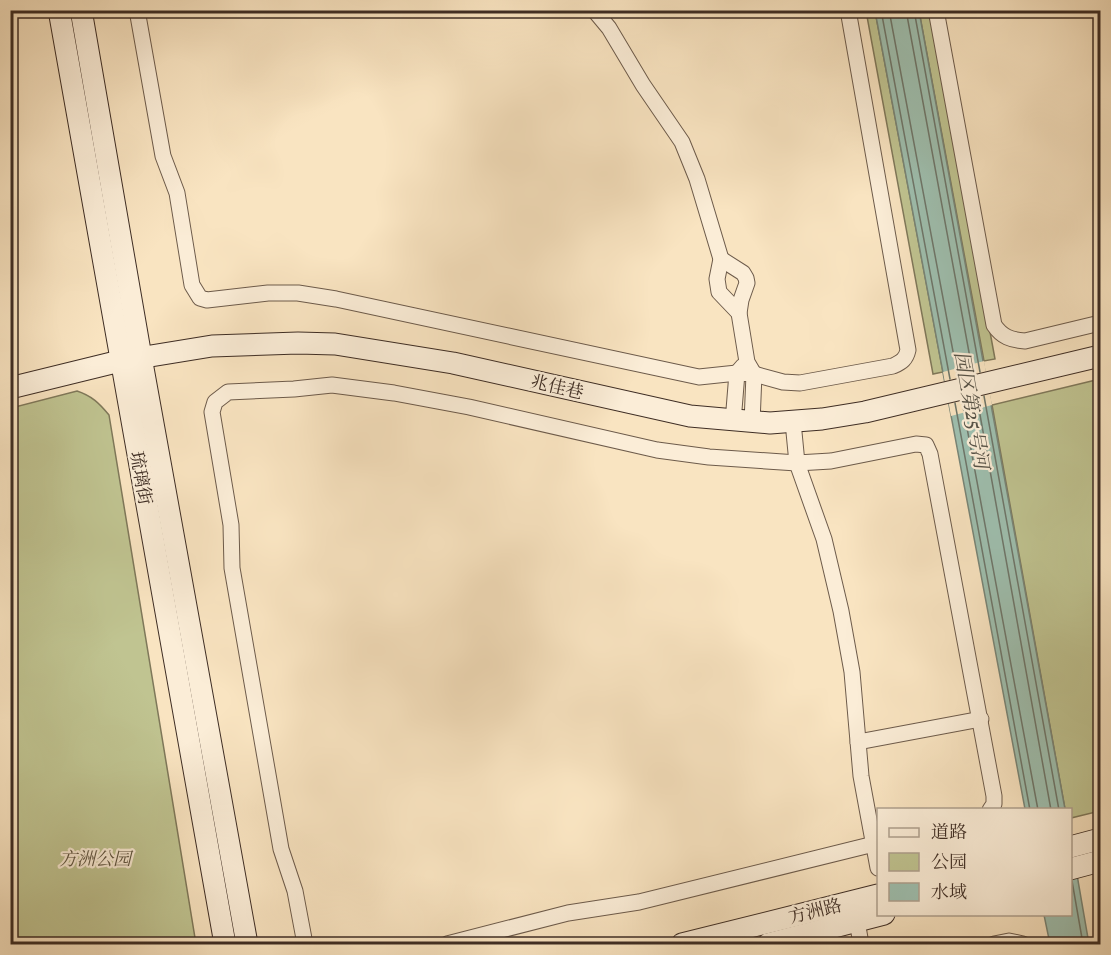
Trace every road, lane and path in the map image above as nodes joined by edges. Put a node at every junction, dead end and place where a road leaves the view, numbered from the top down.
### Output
1 (59, 10) edge
2 (81, 10) edge
3 (138, 10) edge
4 (594, 10) edge
5 (848, 10) edge
6 (936, 10) edge
7 (721, 259) junction
8 (739, 313) junction
9 (1101, 323) edge
10 (1101, 356) edge
11 (141, 357) junction
12 (120, 361) junction
13 (746, 370) junction
14 (10, 388) edge
15 (742, 422) junction
16 (793, 422) junction
17 (797, 463) junction
18 (981, 719) junction
19 (858, 742) junction
20 (991, 808) edge
21 (1101, 839) edge
22 (876, 843) edge
23 (1072, 847) edge
24 (1101, 861) edge
25 (1073, 868) edge
26 (877, 896) edge
27 (880, 916) edge
28 (857, 921) junction
29 (225, 945) edge
30 (247, 945) edge
31 (305, 945) edge
32 (447, 945) edge
33 (682, 945) edge
34 (768, 945) edge
35 (861, 945) edge
36 (994, 945) edge
37 (1023, 945) edge

1 - 12 main road, 琉璃街
2 - 11 main road, 琉璃街
3 - 13 street
4 - 7 street
5 - 13 street
6 - 9 street
7 - 8 street
7 - 8 street
8 - 13 street
10 - 16 main road, 兆佳巷
11 - 12 main road, 兆佳巷
11 - 15 main road, 兆佳巷
11 - 30 main road, 琉璃街
12 - 14 main road, 兆佳巷
12 - 29 main road, 琉璃街
13 - 15 street
15 - 16 main road, 兆佳巷
16 - 17 street
17 - 18 street
17 - 19 street
17 - 31 street
18 - 19 street
18 - 20 street
19 - 22 street
21 - 23 main road
22 - 32 street
24 - 25 main road
26 - 33 main road, 方洲路
27 - 28 main road, 方洲路
28 - 34 main road, 方洲路
28 - 35 street
36 - 37 street

